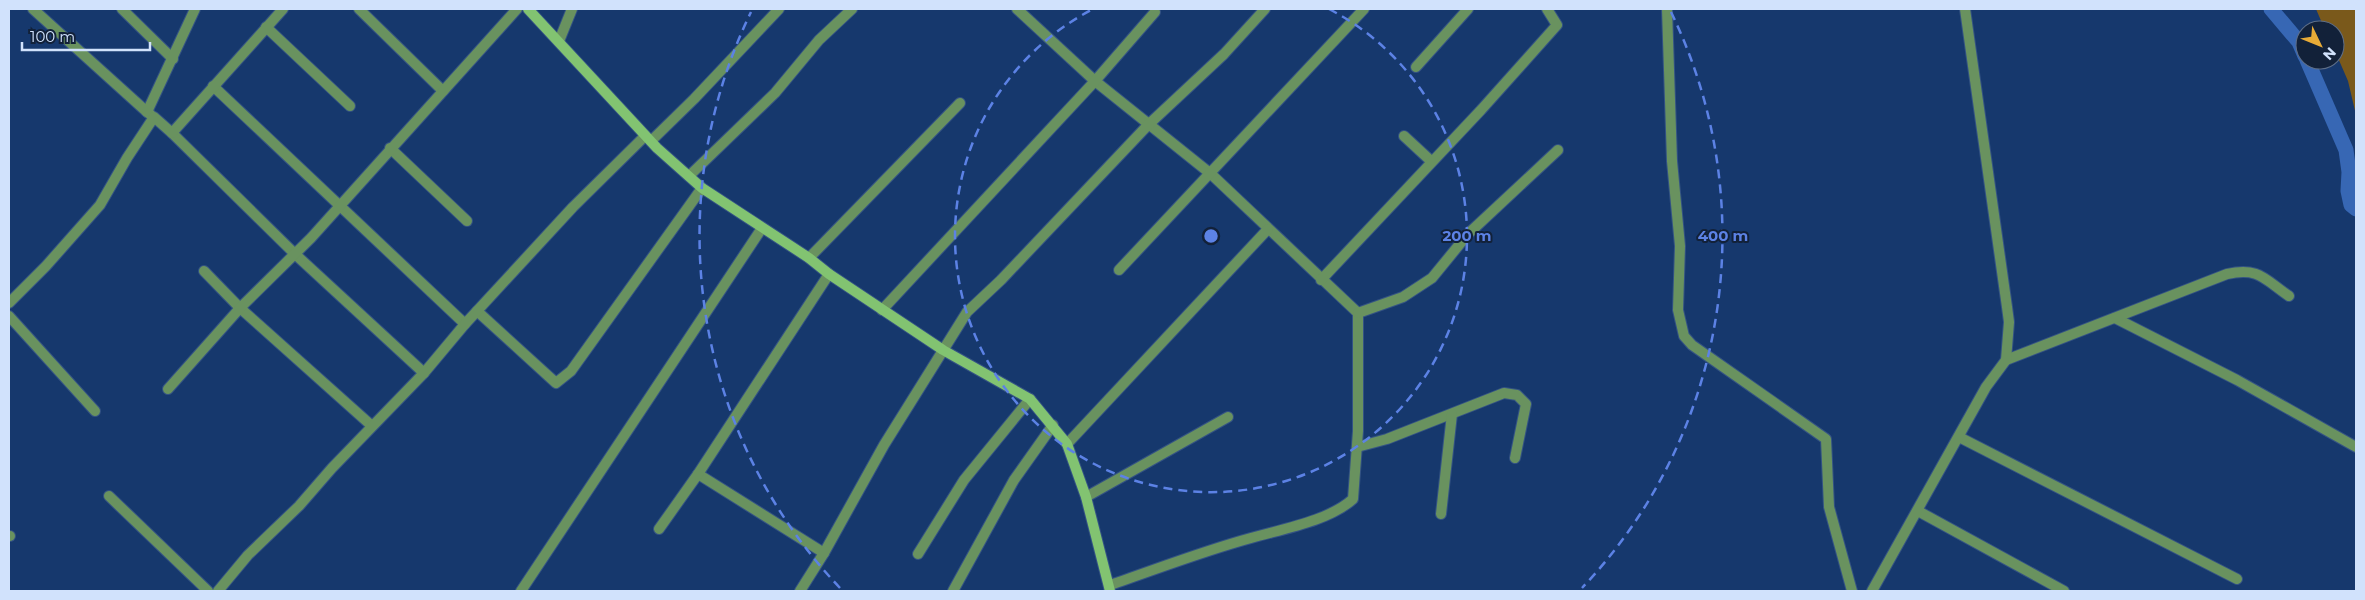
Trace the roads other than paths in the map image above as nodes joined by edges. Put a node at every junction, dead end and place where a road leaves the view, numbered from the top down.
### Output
1 (33, 9) edge
2 (122, 9) edge
3 (195, 9) edge
4 (283, 9) edge
5 (359, 9) edge
6 (517, 9) edge
7 (528, 9) edge
8 (572, 9) edge
9 (778, 9) edge
10 (852, 9) edge
11 (1017, 9) edge
12 (1265, 9) edge
13 (1364, 9) edge
14 (1468, 9) edge
15 (1547, 9) edge
16 (1667, 9) edge
17 (1964, 9) edge
18 (1156, 12) dead end
19 (266, 27) junction
20 (558, 41) junction
21 (173, 59) junction
22 (1416, 67) dead end
23 (1095, 81) junction
24 (213, 86) junction
25 (443, 91) junction
26 (960, 103) dead end
27 (350, 106) dead end
28 (150, 114) junction
29 (1148, 125) junction
30 (172, 133) junction
31 (1404, 136) dead end
32 (648, 138) junction
33 (390, 148) junction
34 (1558, 150) dead end
35 (1431, 161) junction
36 (1211, 174) junction
37 (689, 176) junction
38 (702, 188) junction
39 (340, 206) junction
40 (467, 221) dead end
41 (762, 228) junction
42 (1268, 229) junction
43 (295, 254) junction
44 (809, 258) junction
45 (1119, 270) dead end
46 (204, 271) dead end
47 (829, 274) junction
48 (1321, 280) junction
49 (2289, 296) dead end
50 (9, 304) edge
51 (240, 308) junction
52 (882, 310) junction
53 (477, 312) junction
54 (1358, 313) junction
55 (9, 316) edge
56 (2115, 318) junction
57 (465, 324) junction
58 (943, 350) junction
59 (2006, 360) junction
60 (424, 373) junction
61 (168, 389) dead end
62 (1030, 399) junction
63 (95, 411) dead end
64 (1452, 414) junction
65 (1228, 418) dead end
66 (1053, 425) junction
67 (372, 426) junction
68 (1958, 436) junction
69 (1067, 444) junction
70 (1357, 447) junction
71 (2356, 447) edge
72 (1515, 458) dead end
73 (698, 474) junction
74 (109, 496) dead end
75 (1086, 498) junction
76 (1918, 511) junction
77 (1441, 514) dead end
78 (660, 529) dead end
79 (824, 554) junction
80 (918, 554) dead end
81 (2237, 579) dead end
82 (1110, 588) edge
83 (224, 589) edge
84 (208, 591) edge
85 (521, 591) edge
86 (800, 591) edge
87 (953, 591) edge
88 (1852, 591) edge
89 (1872, 591) edge
90 (2064, 591) edge

1 - 28 street
2 - 21 street
3 - 21 street
4 - 19 street
5 - 25 street
6 - 25 street
7 - 20 main road
8 - 20 street
9 - 32 street
10 - 37 street
11 - 23 street
12 - 29 street
13 - 36 street
14 - 22 street
15 - 35 street
16 - 88 street
17 - 59 street
18 - 23 street
19 - 24 street
19 - 27 street
20 - 32 main road
21 - 28 street
23 - 29 street
23 - 52 street
24 - 30 street
24 - 39 street
25 - 33 street
26 - 44 street
28 - 30 street
28 - 50 street
29 - 36 street
29 - 58 street
30 - 43 street
31 - 35 street
32 - 37 main road
32 - 53 street
33 - 39 street
33 - 40 street
34 - 54 street
35 - 48 street
36 - 42 street
36 - 45 street
37 - 38 main road
38 - 41 main road
38 - 53 street
39 - 43 street
39 - 57 street
41 - 44 main road
41 - 85 street
42 - 48 street
42 - 69 street
43 - 51 street
43 - 60 street
44 - 47 main road
46 - 51 street
47 - 52 main road
47 - 73 street
48 - 54 street
49 - 56 street
51 - 61 street
51 - 67 street
52 - 58 main road
53 - 57 street
54 - 70 street
55 - 63 street
56 - 59 street
56 - 71 street
57 - 60 street
58 - 62 main road
58 - 79 street
59 - 68 street
60 - 67 street
62 - 66 main road
62 - 80 street
64 - 70 street
64 - 72 street
64 - 77 street
65 - 75 street
66 - 69 main road
66 - 87 street
67 - 83 street
68 - 76 street
68 - 81 street
69 - 75 main road
70 - 82 street
73 - 78 street
73 - 79 street
74 - 84 street
75 - 82 main road
76 - 89 street
76 - 90 street
79 - 86 street

